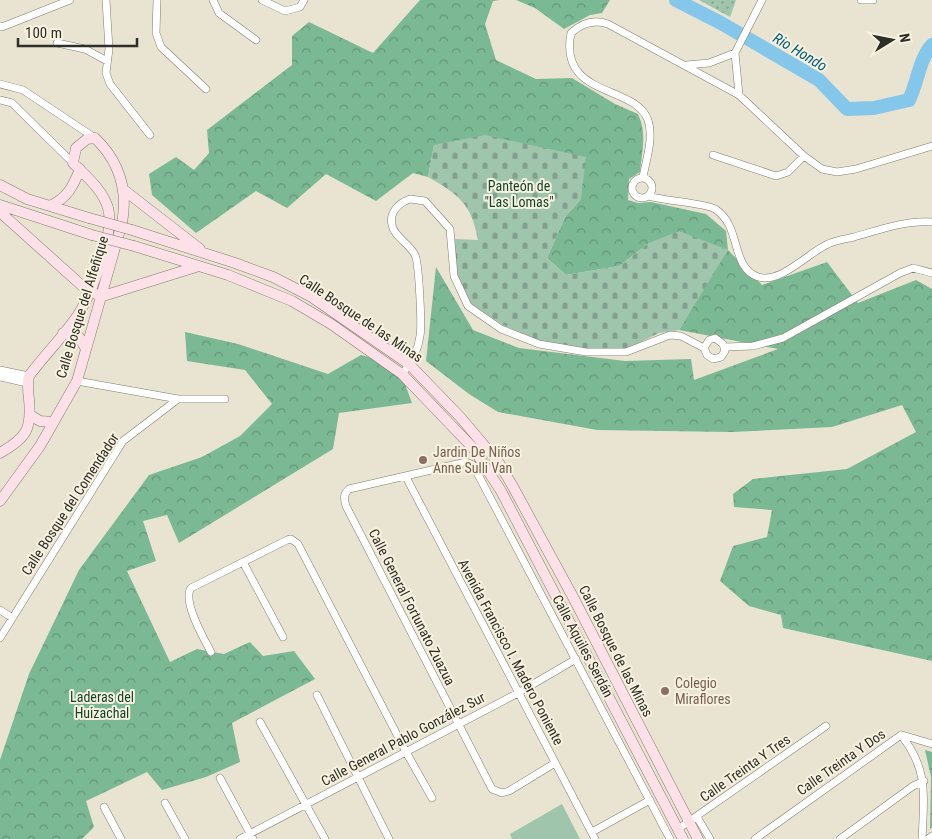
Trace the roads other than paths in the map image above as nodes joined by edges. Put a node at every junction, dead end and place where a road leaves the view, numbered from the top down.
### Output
1 (70, 0) edge
2 (106, 0) edge
3 (157, 0) edge
4 (213, 0) edge
5 (262, 0) edge
6 (304, 0) edge
7 (762, 0) edge
8 (861, 0) edge
9 (873, 0) edge
10 (0, 26) edge
11 (256, 40) dead end
12 (57, 43) dead end
13 (736, 50) junction
14 (107, 61) junction
15 (687, 65) junction
16 (0, 84) edge
17 (206, 89) dead end
18 (739, 95) junction
19 (0, 100) edge
20 (150, 135) dead end
21 (95, 138) junction
22 (932, 146) edge
23 (713, 155) dead end
24 (804, 156) junction
25 (76, 166) junction
26 (643, 178) junction
27 (0, 185) edge
28 (124, 190) junction
29 (648, 196) junction
30 (0, 205) edge
31 (50, 206) junction
32 (0, 212) edge
33 (932, 222) edge
34 (206, 254) junction
35 (200, 266) junction
36 (932, 274) edge
37 (88, 292) junction
38 (103, 296) junction
39 (63, 334) junction
40 (725, 347) junction
41 (704, 348) junction
42 (86, 349) junction
43 (410, 365) junction
44 (0, 370) edge
45 (402, 374) junction
46 (0, 377) edge
47 (28, 379) junction
48 (77, 381) junction
49 (178, 399) junction
50 (225, 399) dead end
51 (30, 415) junction
52 (52, 422) junction
53 (0, 453) edge
54 (406, 477) junction
55 (0, 501) edge
56 (243, 562) junction
57 (0, 610) edge
58 (11, 617) junction
59 (283, 637) dead end
60 (0, 638) edge
61 (211, 652) dead end
62 (576, 659) junction
63 (518, 693) junction
64 (317, 695) dead end
65 (260, 722) dead end
66 (457, 724) junction
67 (826, 726) dead end
68 (901, 735) junction
69 (932, 744) edge
70 (406, 752) junction
71 (555, 763) junction
72 (220, 778) dead end
73 (357, 778) junction
74 (924, 782) junction
75 (432, 798) dead end
76 (650, 800) junction
77 (165, 803) dead end
78 (305, 805) junction
79 (104, 807) dead end
80 (693, 819) junction
81 (678, 829) junction
82 (252, 836) edge
83 (593, 836) edge
84 (932, 836) edge
85 (121, 839) edge
86 (185, 839) edge
87 (240, 839) edge
88 (325, 839) edge
89 (389, 839) edge
90 (670, 839) edge
91 (683, 839) edge
92 (698, 839) edge
93 (710, 839) edge
94 (755, 839) edge
95 (840, 839) edge
96 (922, 839) edge
97 (928, 839) edge

1 - 10 street
2 - 14 street
3 - 17 street
4 - 11 street
5 - 6 street
7 - 13 street
8 - 9 street
12 - 14 street
13 - 15 street
13 - 18 street
14 - 20 street
15 - 18 street
15 - 26 street
16 - 21 street
18 - 24 street
19 - 25 street
21 - 25 main road
21 - 28 main road, Calle Bosque del Alfeñique
22 - 24 street
23 - 24 street
25 - 31 main road
25 - 37 main road, Calle Bosque del Alfeñique
26 - 29 street
26 - 29 street
27 - 31 main road, Calle Bosque de las Minas
28 - 34 main road
28 - 38 main road, Calle Bosque del Alfeñique
29 - 33 street
30 - 35 main road, Calle Bosque de las Minas, bridge
31 - 34 main road, Calle Bosque de las Minas, bridge
32 - 37 main road
34 - 43 main road, Calle Bosque de las Minas
35 - 38 main road
35 - 45 main road, Calle Bosque de las Minas
36 - 40 street
37 - 38 main road
37 - 39 main road, Calle Bosque del Alfeñique
38 - 42 main road, Calle Bosque del Alfeñique
39 - 42 main road
39 - 47 main road, Calle Bosque del Alfeñique
40 - 41 street
40 - 41 street
41 - 43 street
42 - 48 main road, Calle Bosque del Alfeñique
43 - 45 street
43 - 80 main road, Calle Bosque de las Minas
44 - 47 street
45 - 81 main road, Calle Bosque de las Minas
46 - 47 street
47 - 51 main road
48 - 49 street
48 - 52 main road, Calle Bosque del Alfeñique
49 - 50 street
49 - 58 street, Calle Bosque del Comendador
51 - 52 main road
51 - 53 main road
52 - 55 main road, Calle Bosque del Alfeñique
54 - 62 street, Calle Aquiles Serdán
54 - 63 street, Avenida Francisco I. Madero Poniente
54 - 66 street, Calle General Fortunato Zuazua
56 - 59 street
56 - 61 street
56 - 70 street
57 - 58 street
58 - 60 street, Calle Bosque del Comendador
62 - 63 street, Calle General Pablo González Sur
62 - 76 street, Calle Aquiles Serdán
63 - 66 street, Calle General Pablo González Sur
63 - 71 street, Avenida Francisco I. Madero Poniente
64 - 73 street
65 - 78 street
66 - 70 street, Calle General Pablo González Sur
66 - 71 street, Calle General Fortunato Zuazua
67 - 80 street, Calle Treinta Y Tres
68 - 69 street
68 - 74 street, Calle Treinta Y Dos
68 - 94 street, Calle Treinta Y Dos
70 - 73 street, Calle General Pablo González Sur
70 - 75 street
71 - 83 street, Avenida Francisco I. Madero Poniente
72 - 82 street
73 - 78 street, Calle General Pablo González Sur
73 - 89 street
74 - 95 street
74 - 96 street, Calle Treinta Y Dos
76 - 83 street
76 - 90 street, Calle Aquiles Serdán
77 - 86 street
78 - 82 street, Calle General Pablo González Sur
78 - 88 street
79 - 85 street
80 - 81 street, Calle Treinta Y Tres
80 - 92 main road, Calle Bosque de las Minas
80 - 93 street
81 - 91 main road, Calle Bosque de las Minas
82 - 87 street, Calle General Pablo González Sur
84 - 97 street

